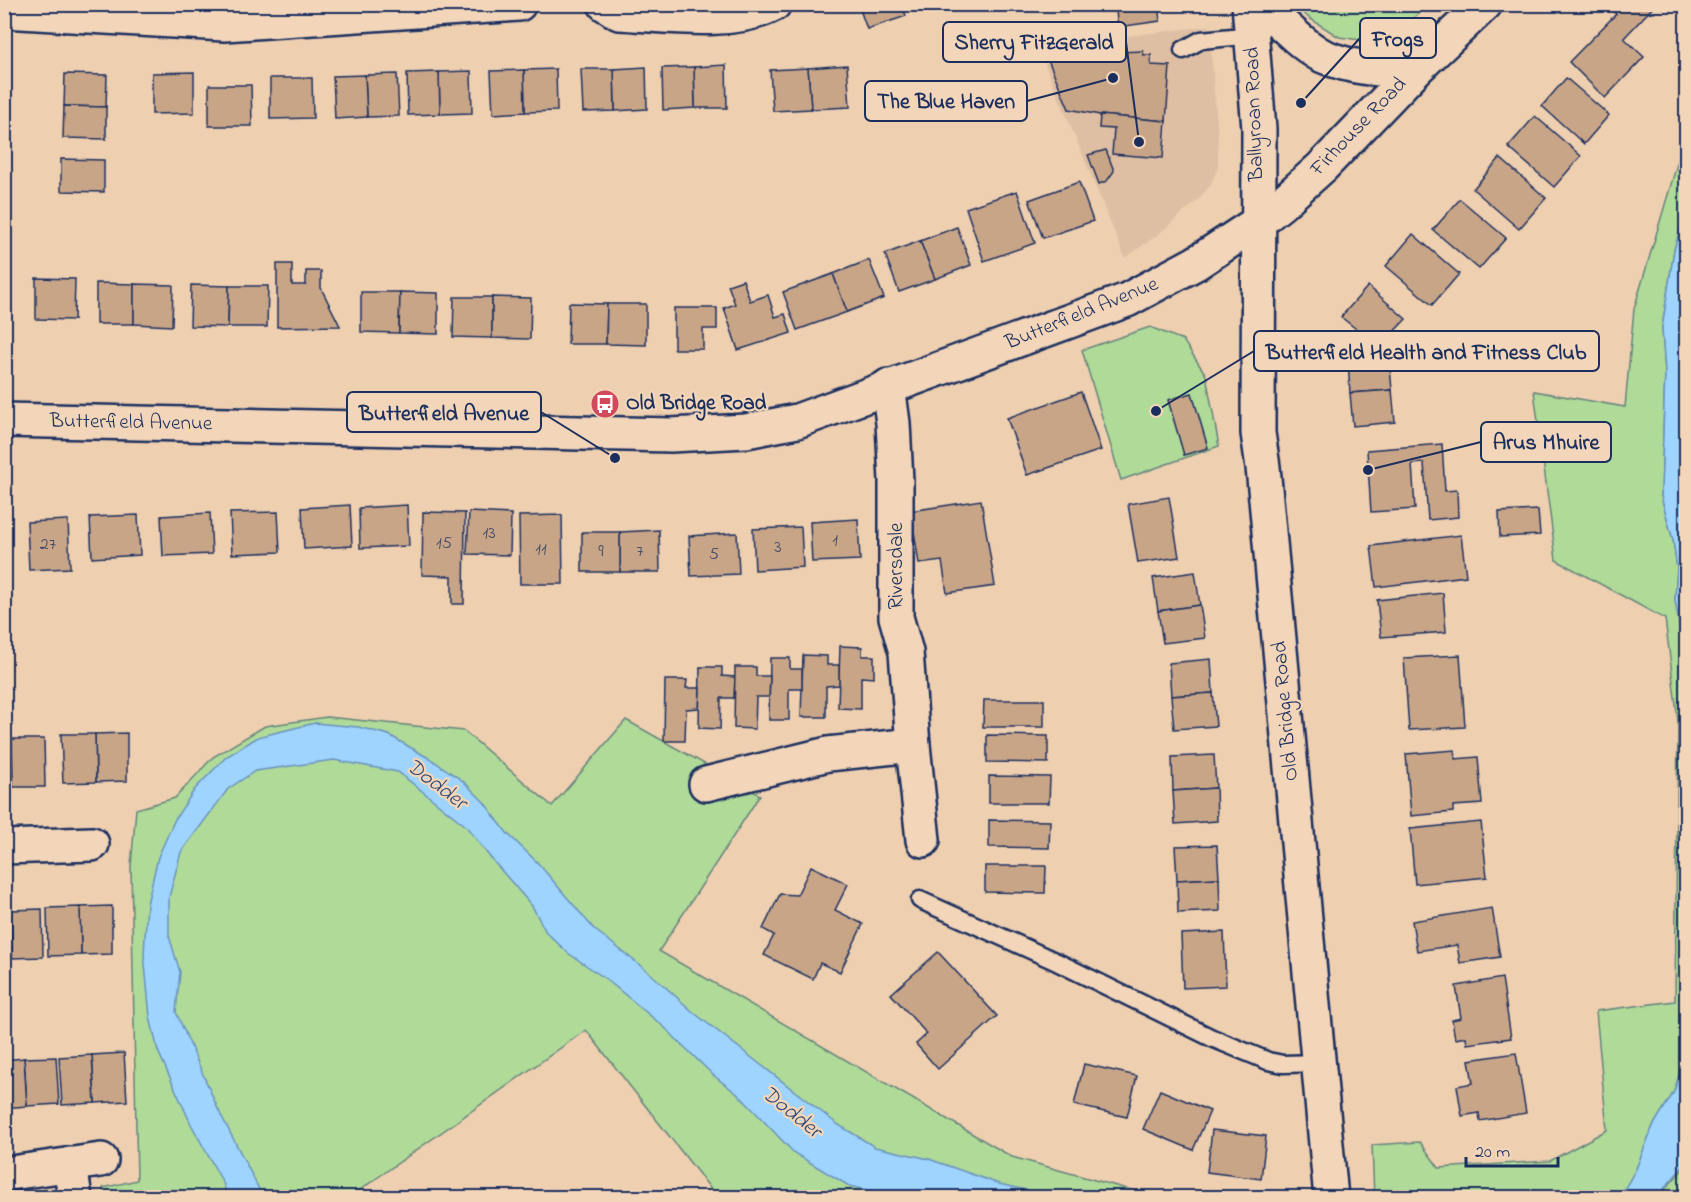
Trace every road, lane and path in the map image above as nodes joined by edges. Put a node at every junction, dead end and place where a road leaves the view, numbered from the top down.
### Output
1 (519, 4) edge
2 (605, 4) edge
3 (774, 4) edge
4 (1261, 4) edge
5 (1485, 4) edge
6 (4, 11) edge
7 (1251, 20) edge
8 (1183, 50) dead end
9 (1415, 70) junction
10 (1257, 224) junction
11 (888, 386) junction
12 (4, 420) edge
13 (914, 745) junction
14 (706, 784) dead end
15 (923, 840) dead end
16 (92, 844) dead end
17 (4, 847) edge
18 (920, 900) dead end
19 (1320, 1063) junction
20 (4, 1174) edge
21 (75, 1197) edge
22 (1331, 1197) edge

1 - 6 main road
2 - 3 main road
4 - 9 main road
5 - 9 main road, Firhouse Road
7 - 8 lane
7 - 10 main road, Ballyroan Road
9 - 10 main road, Firhouse Road
10 - 11 main road, Butterfield Avenue
10 - 19 main road, Old Bridge Road
11 - 12 main road, Butterfield Avenue
11 - 13 main road, Riversdale
13 - 14 main road
13 - 15 main road, Riversdale
16 - 17 main road
18 - 19 lane
19 - 22 main road, Old Bridge Road
20 - 21 main road

